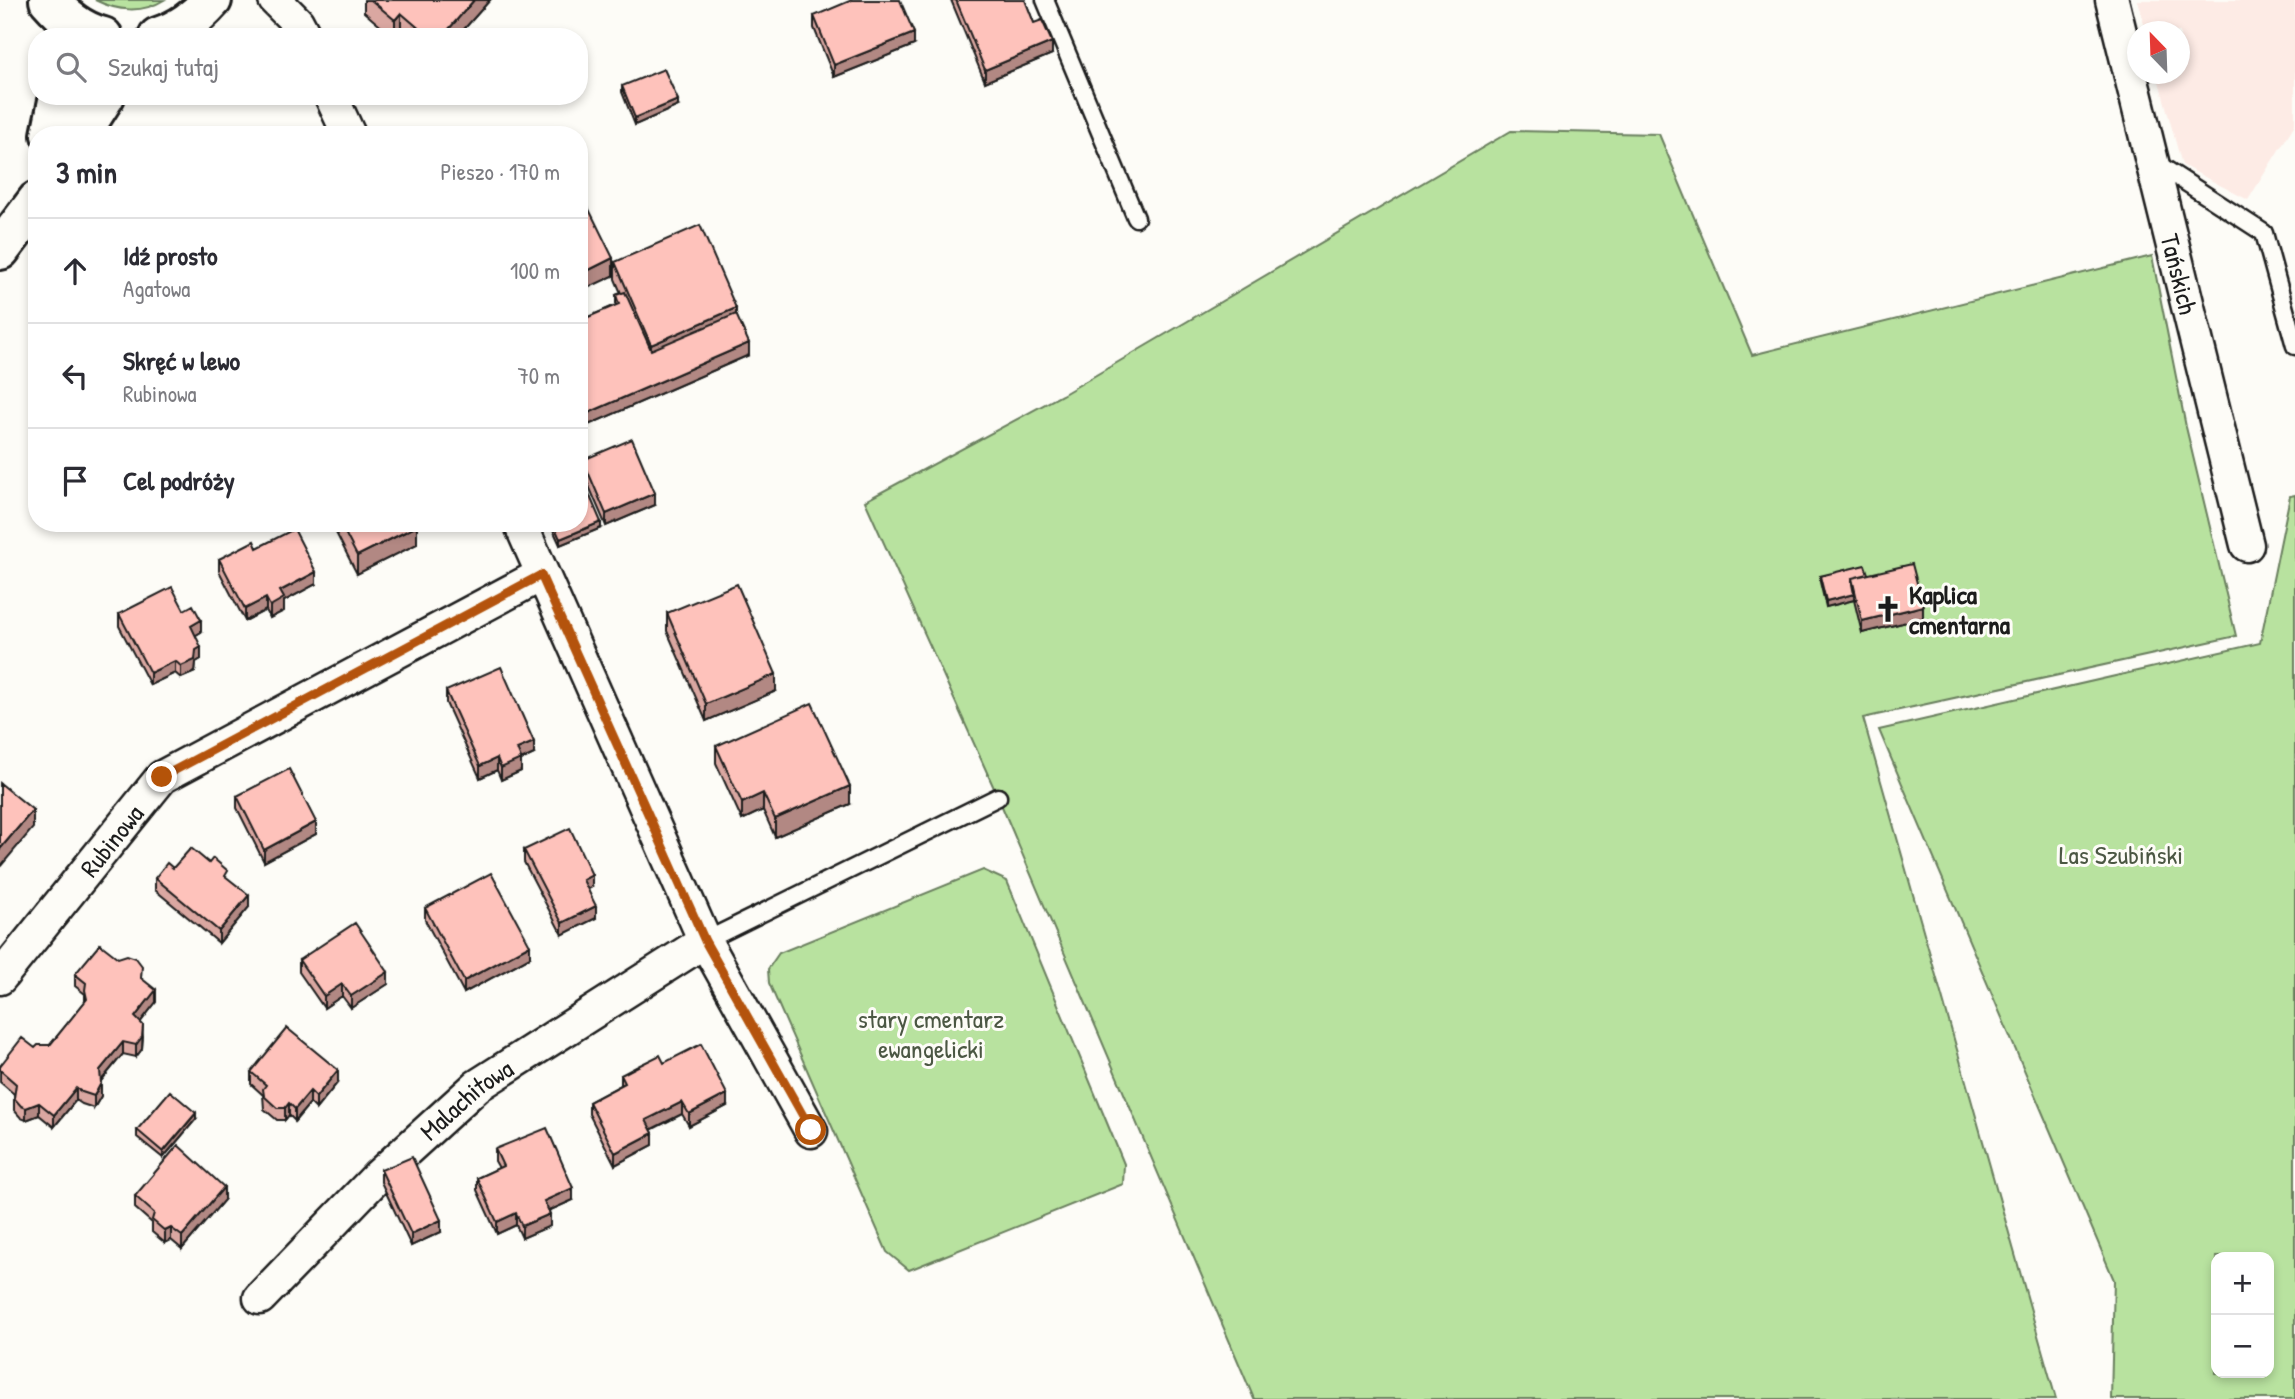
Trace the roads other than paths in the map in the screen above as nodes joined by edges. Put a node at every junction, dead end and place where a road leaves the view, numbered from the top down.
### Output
1 (49, 0) edge
2 (212, 0) edge
3 (275, 0) edge
4 (1045, 0) edge
5 (2112, 0) edge
6 (57, 28) edge
7 (82, 28) edge
8 (180, 28) edge
9 (300, 28) edge
10 (58, 105) edge
11 (99, 105) edge
12 (335, 105) edge
13 (53, 126) edge
14 (86, 126) edge
15 (345, 126) edge
16 (2152, 160) junction
17 (28, 210) edge
18 (1136, 218) dead end
19 (0, 250) edge
20 (2295, 345) edge
21 (524, 532) edge
22 (2248, 545) dead end
23 (541, 575) junction
24 (998, 797) dead end
25 (705, 941) junction
26 (0, 978) edge
27 (811, 1130) dead end
28 (260, 1298) dead end

1 - 6 main road
1 - 7 main road
2 - 8 main road
3 - 9 street
4 - 18 lane
5 - 16 street, Tańskich
10 - 13 main road
11 - 14 main road
12 - 15 street
16 - 20 lane
16 - 22 street, Tańskich
17 - 19 main road
21 - 23 street
23 - 25 street
23 - 26 street, Rubinowa
24 - 25 lane
25 - 27 street
25 - 28 street, Malachitowa

